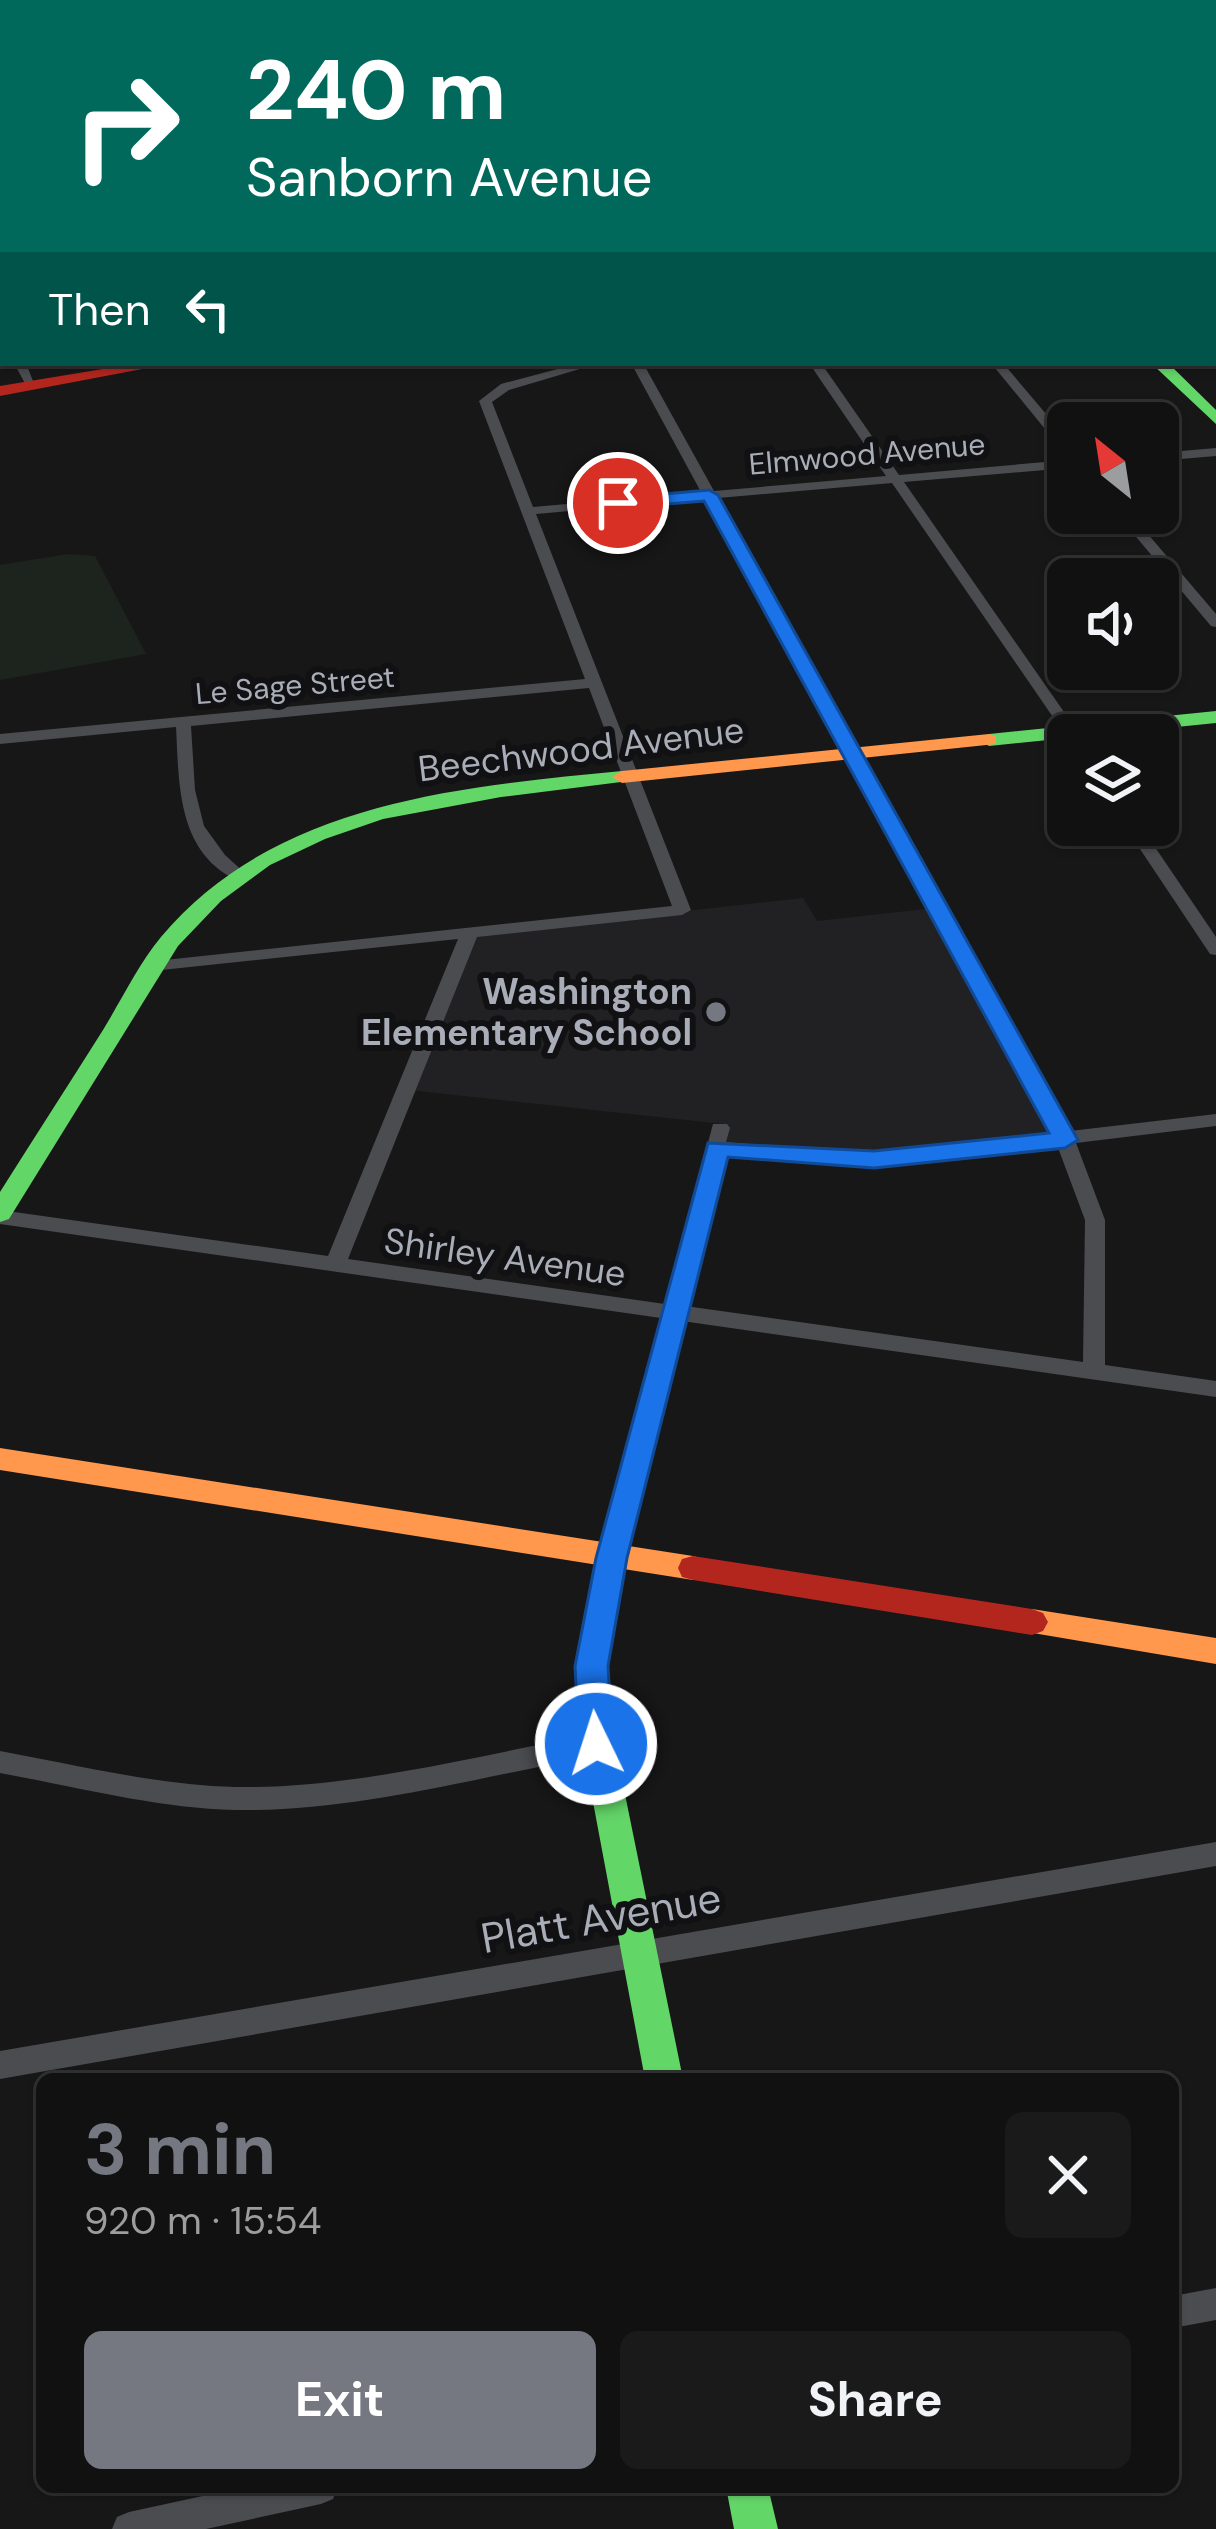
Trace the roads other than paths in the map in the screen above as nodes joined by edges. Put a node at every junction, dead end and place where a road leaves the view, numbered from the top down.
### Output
1 (83, 366) edge
2 (132, 366) edge
3 (583, 366) edge
4 (639, 366) edge
5 (817, 366) edge
6 (1000, 366) edge
7 (1163, 366) edge
8 (1183, 366) edge
9 (20, 376) edge
10 (0, 391) edge
11 (1216, 399) edge
12 (1216, 419) edge
13 (1047, 423) edge
14 (1216, 452) edge
15 (1179, 455) edge
16 (1047, 466) edge
17 (894, 479) junction
18 (709, 495) junction
19 (526, 511) junction
20 (1141, 534) edge
21 (1216, 623) edge
22 (595, 683) junction
23 (1057, 714) edge
24 (1216, 717) edge
25 (1179, 721) edge
26 (183, 722) junction
27 (1047, 736) edge
28 (0, 740) edge
29 (854, 754) junction
30 (631, 776) junction
31 (1146, 846) edge
32 (239, 875) junction
33 (469, 934) junction
34 (1216, 950) edge
35 (152, 966) junction
36 (1216, 1120) edge
37 (1065, 1140) junction
38 (0, 1215) edge
39 (334, 1266) junction
40 (674, 1314) junction
41 (1094, 1372) junction
42 (1216, 1389) edge
43 (0, 1459) edge
44 (611, 1558) junction
45 (1216, 1651) edge
46 (596, 1744) junction
47 (0, 1762) edge
48 (1216, 1854) edge
49 (641, 1954) junction
50 (0, 2066) edge
51 (663, 2073) edge
52 (1216, 2304) edge
53 (1179, 2311) edge
54 (294, 2493) edge
55 (748, 2493) edge
56 (129, 2529) edge
57 (756, 2529) edge

1 - 9 street
2 - 9 street
3 - 19 street
4 - 18 street
5 - 17 street
6 - 13 street
7 - 12 street
8 - 11 street
9 - 10 street
14 - 15 street
16 - 17 street, Elmwood Avenue
17 - 18 street, Elmwood Avenue
17 - 23 street
18 - 19 street, Elmwood Avenue
18 - 29 street
19 - 22 street
20 - 21 street
22 - 26 street, Le Sage Street
22 - 30 street
24 - 25 street, Beechwood Avenue
26 - 28 street, Le Sage Street
26 - 32 street
27 - 29 street, Beechwood Avenue
29 - 30 street, Beechwood Avenue
29 - 37 street
30 - 32 street, Beechwood Avenue
30 - 33 street
31 - 34 street
32 - 35 street, Beechwood Avenue
33 - 35 street
33 - 39 street
35 - 38 street, Beechwood Avenue
36 - 37 street
37 - 40 street
37 - 41 street
38 - 39 street, Shirley Avenue
39 - 40 street, Shirley Avenue
40 - 41 street, Shirley Avenue
40 - 44 street
41 - 42 street, Shirley Avenue
43 - 44 street
44 - 45 street
44 - 46 street
46 - 47 street
46 - 49 street
48 - 49 street, Platt Avenue
49 - 50 street, Platt Avenue
49 - 51 street
52 - 53 street
54 - 56 street
55 - 57 street

